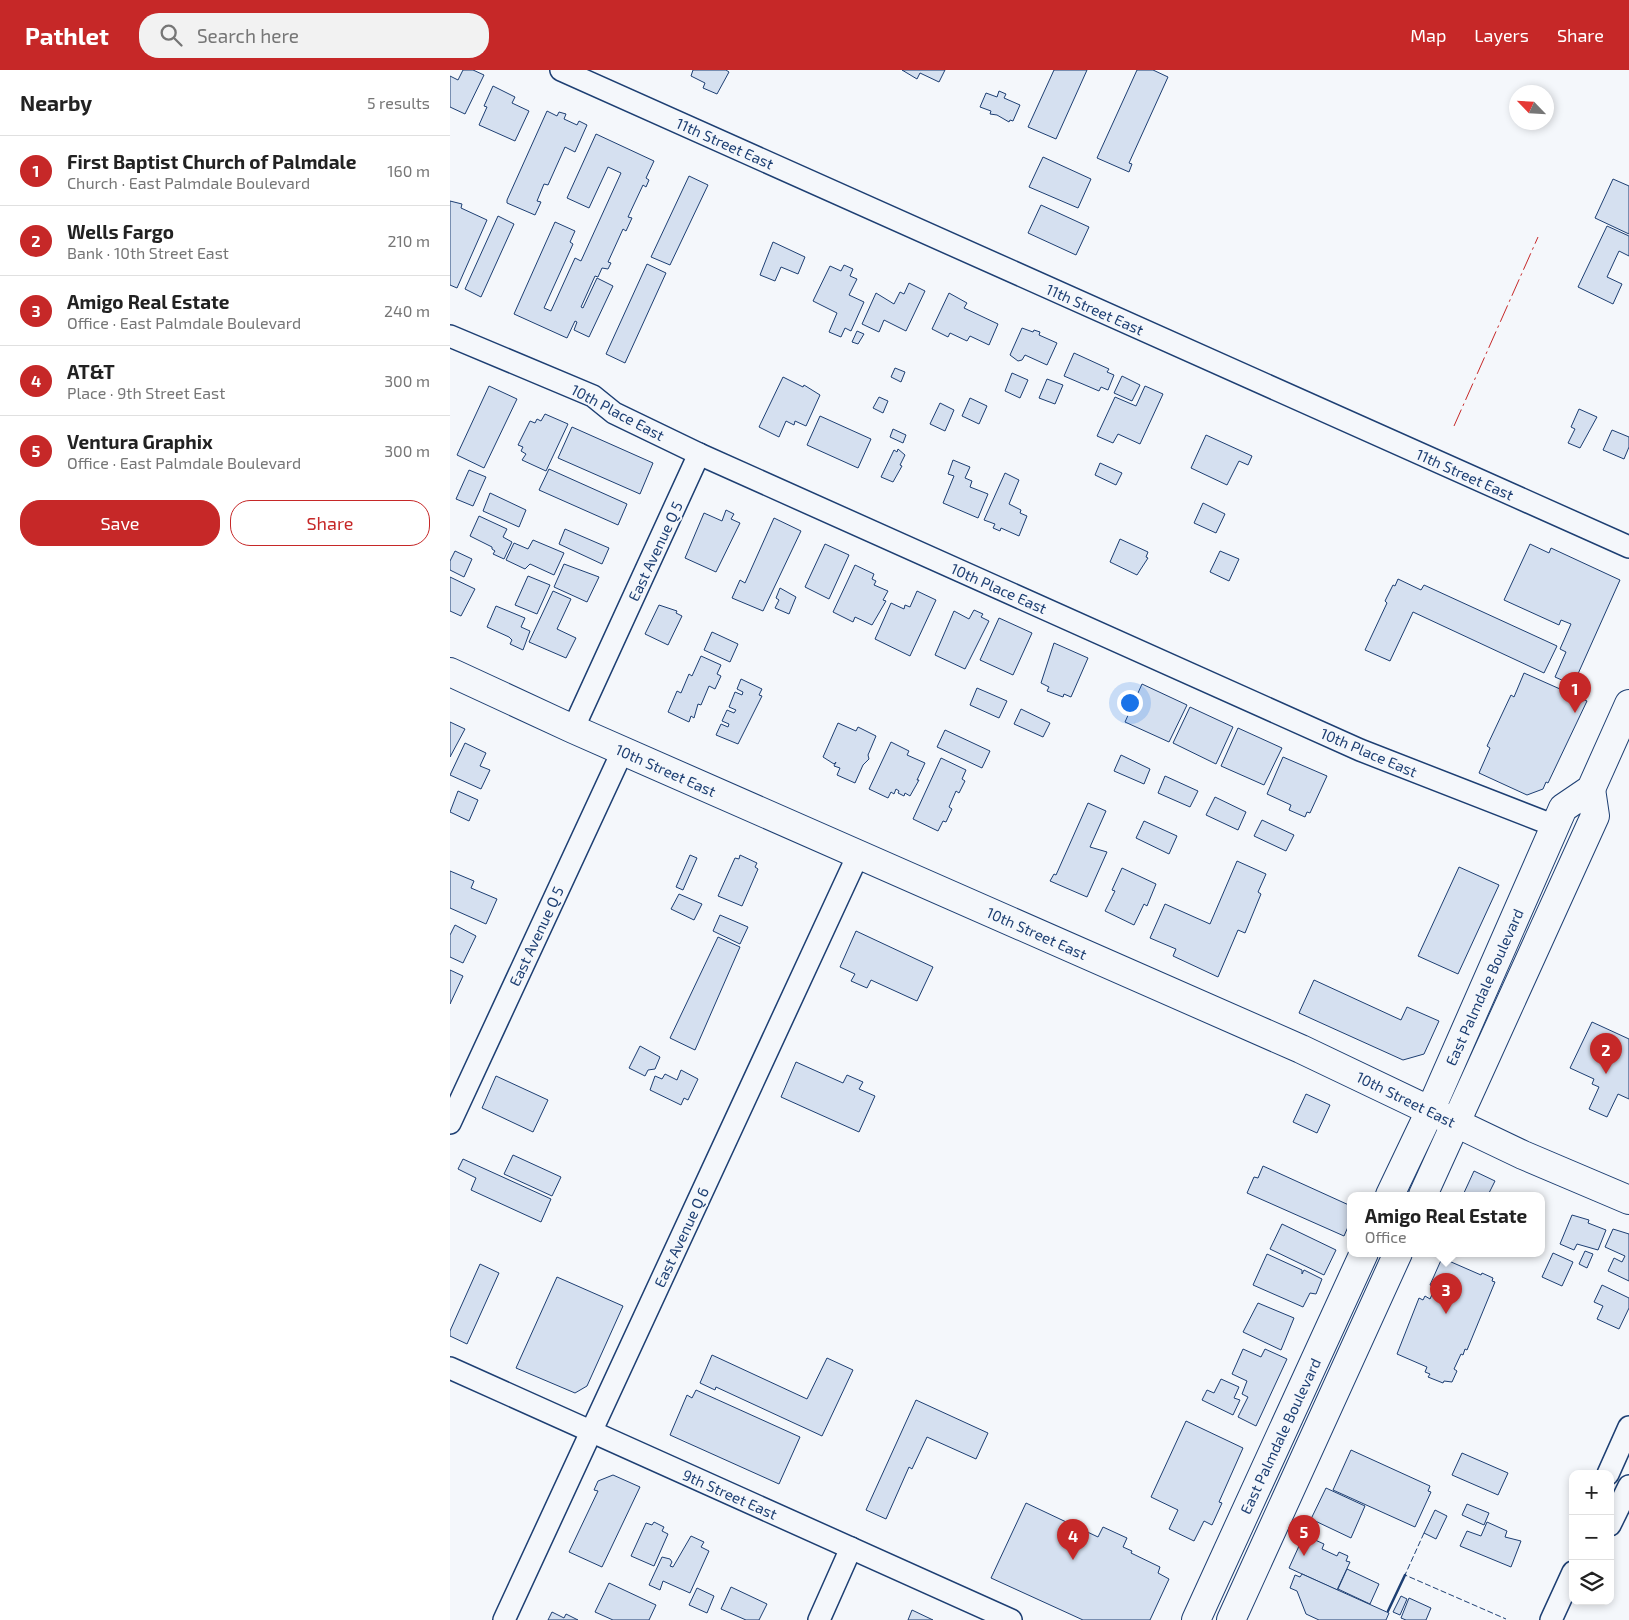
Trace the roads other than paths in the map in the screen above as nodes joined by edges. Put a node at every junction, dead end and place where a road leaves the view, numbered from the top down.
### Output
1 (561, 70) edge
2 (584, 75) edge
3 (450, 336) edge
4 (699, 454) junction
5 (1629, 547) edge
6 (450, 672) edge
7 (1629, 704) edge
8 (574, 729) junction
9 (622, 750) junction
10 (1591, 789) junction
11 (1555, 826) junction
12 (858, 855) junction
13 (1430, 1111) junction
14 (450, 1123) edge
15 (1457, 1124) junction
16 (1391, 1192) edge
17 (1424, 1192) edge
18 (1627, 1201) edge
19 (1362, 1257) edge
20 (1396, 1257) edge
21 (450, 1368) edge
22 (1629, 1427) edge
23 (591, 1432) junction
24 (1610, 1470) edge
25 (1629, 1486) edge
26 (1614, 1517) edge
27 (851, 1548) junction
28 (1569, 1581) edge
29 (504, 1620) edge
30 (819, 1620) edge
31 (1011, 1620) edge
32 (1196, 1620) edge
33 (1231, 1620) edge
34 (1551, 1620) edge

1 - 2 street, 11th Street East
2 - 5 street, 11th Street East
3 - 4 street, 10th Place East
4 - 8 street, East Avenue Q 5
4 - 11 street, 10th Place East
6 - 8 main road, 10th Street East
7 - 10 main road
8 - 9 main road, 10th Street East
9 - 12 main road, 10th Street East
9 - 14 street, East Avenue Q 5
10 - 11 main road, East Palmdale Boulevard
10 - 15 main road, East Palmdale Boulevard
11 - 13 main road, East Palmdale Boulevard
12 - 13 main road, 10th Street East
12 - 23 street, East Avenue Q 6
13 - 15 main road, 10th Street East
13 - 16 main road, East Palmdale Boulevard
15 - 17 main road, East Palmdale Boulevard
15 - 18 main road, 10th Street East
19 - 32 main road, East Palmdale Boulevard
20 - 33 main road, East Palmdale Boulevard
21 - 23 street, 9th Street East
22 - 24 street
23 - 27 street, 9th Street East
23 - 29 street, East Avenue Q 6
25 - 26 street
27 - 30 street
27 - 31 street, 9th Street East
28 - 34 street

